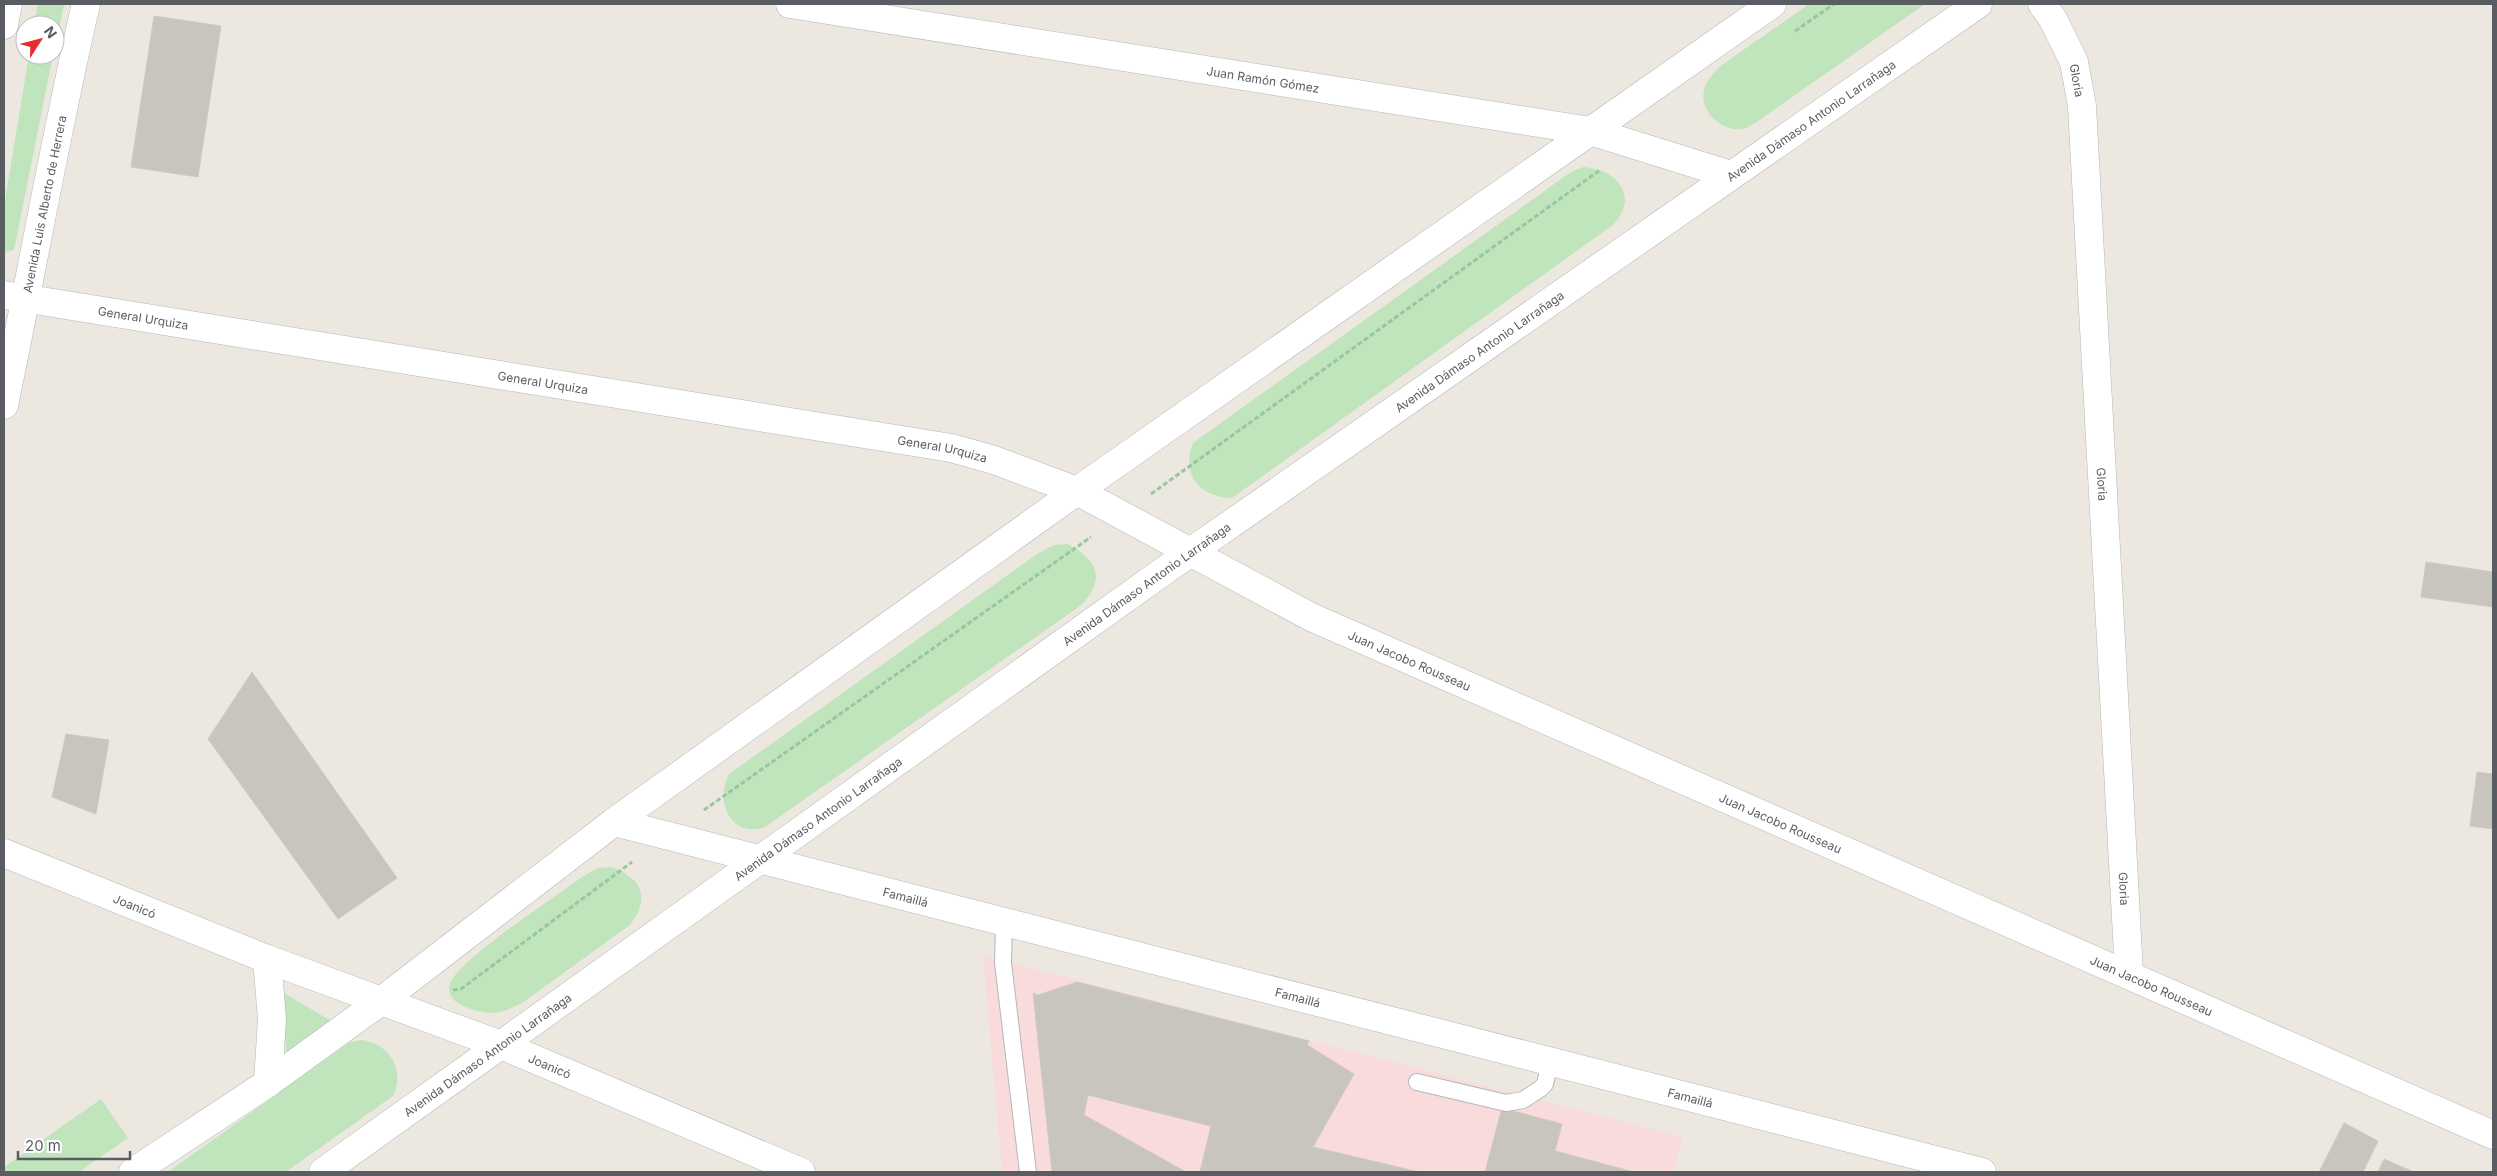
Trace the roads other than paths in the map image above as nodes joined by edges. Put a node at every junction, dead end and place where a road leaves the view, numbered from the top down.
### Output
1 (8, 4) edge
2 (86, 4) edge
3 (790, 4) edge
4 (1772, 4) edge
5 (1978, 4) edge
6 (2042, 4) edge
7 (4, 25) edge
8 (1590, 131) junction
9 (1731, 175) junction
10 (15, 297) edge
11 (4, 405) edge
12 (1077, 491) junction
13 (1189, 553) junction
14 (614, 822) junction
15 (4, 853) edge
16 (758, 860) junction
17 (1004, 923) junction
18 (266, 959) junction
19 (2129, 974) junction
20 (381, 1001) junction
21 (501, 1044) junction
22 (1550, 1062) junction
23 (1416, 1082) dead end
24 (268, 1083) junction
25 (2493, 1135) edge
26 (133, 1172) edge
27 (323, 1172) edge
28 (801, 1172) edge
29 (1028, 1172) edge
30 (1982, 1172) edge

1 - 7 street
2 - 10 street, Avenida Luis Alberto de Herrera
3 - 8 street, Juan Ramón Gómez
4 - 8 street
5 - 9 street, Avenida Dámaso Antonio Larrañaga
6 - 19 street, Gloria
8 - 9 street, Juan Ramón Gómez
8 - 12 street
9 - 13 street, Avenida Dámaso Antonio Larrañaga
10 - 11 street, Avenida Luis Alberto de Herrera
10 - 12 street, General Urquiza
12 - 13 street, Juan Jacobo Rousseau
12 - 14 street
13 - 16 street, Avenida Dámaso Antonio Larrañaga
13 - 19 street, Juan Jacobo Rousseau
14 - 16 street, Famaillá
14 - 20 street
15 - 18 street, Joanicó
16 - 17 street, Famaillá
16 - 21 street, Avenida Dámaso Antonio Larrañaga
17 - 22 street, Famaillá
17 - 29 lane
18 - 20 street, Joanicó
18 - 24 street
19 - 25 street, Juan Jacobo Rousseau
20 - 21 street, Joanicó
20 - 24 street
21 - 27 street, Avenida Dámaso Antonio Larrañaga
21 - 28 street, Joanicó
22 - 23 lane
22 - 30 street, Famaillá
24 - 26 street

